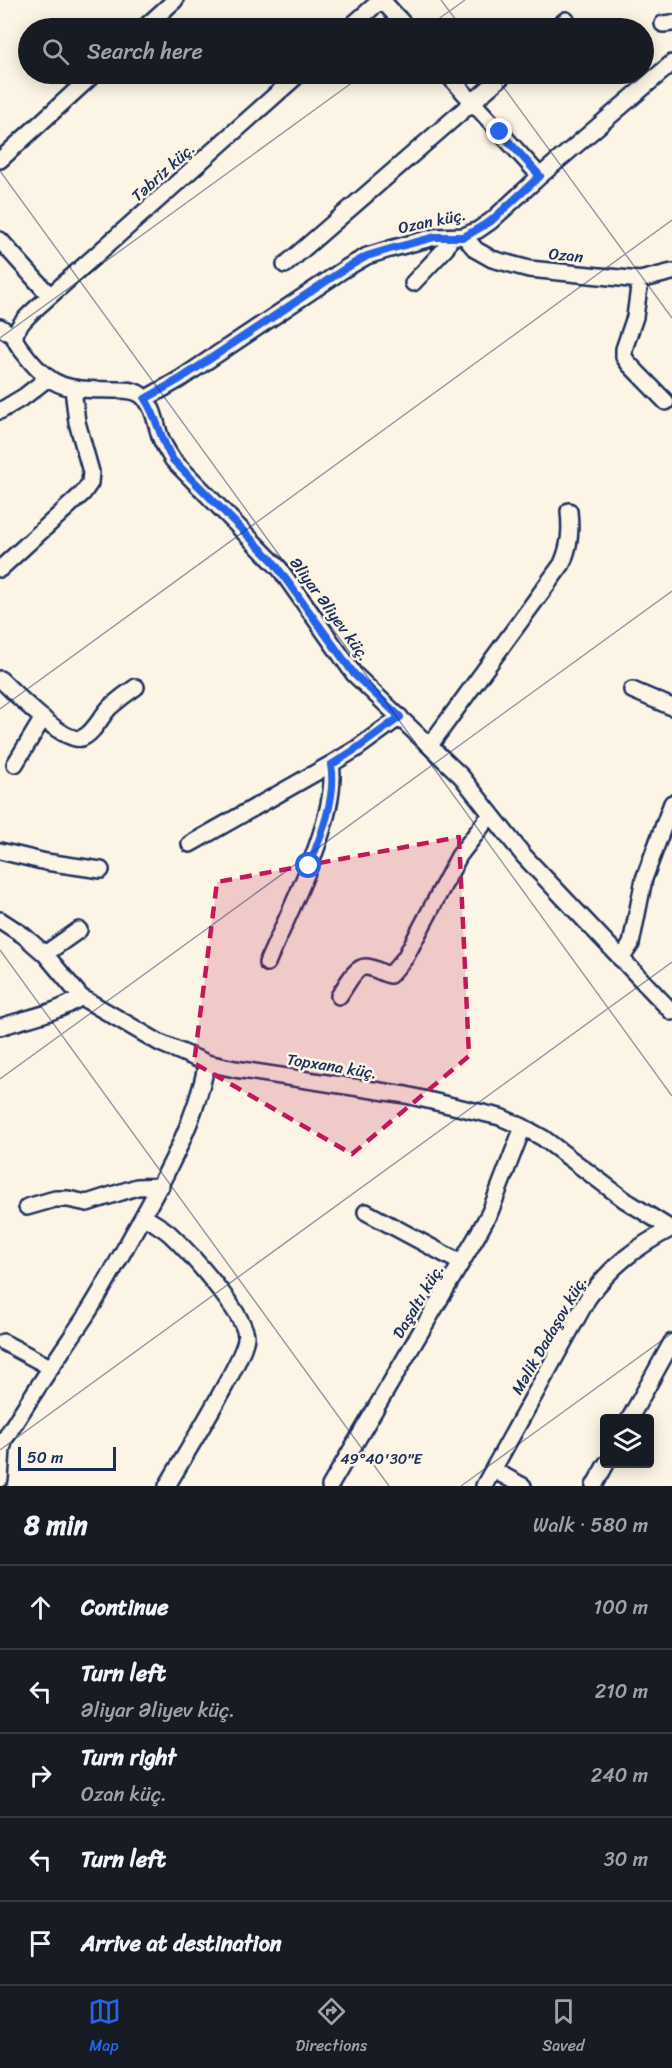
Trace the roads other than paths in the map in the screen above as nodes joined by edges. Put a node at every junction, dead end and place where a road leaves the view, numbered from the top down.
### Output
1 (175, 0) edge
2 (381, 0) edge
3 (155, 18) edge
4 (360, 18) edge
5 (398, 18) edge
6 (672, 63) edge
7 (654, 78) edge
8 (83, 84) edge
9 (289, 84) edge
10 (456, 84) edge
11 (494, 84) edge
12 (647, 84) edge
13 (473, 102) junction
14 (0, 160) edge
15 (540, 176) junction
16 (457, 237) junction
17 (0, 240) edge
18 (285, 265) dead end
19 (672, 272) edge
20 (640, 280) junction
21 (413, 283) dead end
22 (50, 296) junction
23 (0, 327) edge
24 (15, 337) junction
25 (48, 378) junction
26 (73, 389) junction
27 (145, 399) junction
28 (666, 402) dead end
29 (0, 411) edge
30 (569, 511) dead end
31 (0, 569) edge
32 (0, 679) edge
33 (136, 687) dead end
34 (632, 690) dead end
35 (672, 707) edge
36 (400, 717) junction
37 (43, 718) junction
38 (430, 745) junction
39 (15, 764) dead end
40 (331, 765) junction
41 (672, 803) edge
42 (491, 813) junction
43 (190, 844) dead end
44 (0, 851) edge
45 (101, 870) dead end
46 (0, 920) edge
47 (79, 930) dead end
48 (45, 954) junction
49 (621, 959) junction
50 (267, 963) dead end
51 (339, 996) dead end
52 (81, 997) junction
53 (672, 1012) edge
54 (0, 1026) edge
55 (207, 1063) junction
56 (523, 1127) junction
57 (161, 1186) junction
58 (27, 1207) dead end
59 (366, 1212) dead end
60 (143, 1216) junction
61 (672, 1228) edge
62 (461, 1263) junction
63 (3, 1342) dead end
64 (672, 1342) edge
65 (50, 1367) junction
66 (633, 1414) edge
67 (604, 1468) edge
68 (493, 1470) junction
69 (0, 1479) edge
70 (167, 1486) edge
71 (330, 1486) edge
72 (484, 1486) edge
73 (523, 1486) edge
74 (594, 1486) edge

1 - 3 street
2 - 4 street
2 - 5 street
6 - 7 street, Ozan küç.
8 - 14 street
9 - 22 street, Təbriz küç.
10 - 13 street
11 - 13 street
12 - 15 street, Ozan küç.
13 - 15 street
13 - 18 street
15 - 16 street, Ozan küç.
16 - 20 street, Ozan
16 - 21 street
16 - 27 street, Ozan küç.
17 - 22 street
19 - 20 street, Ozan
20 - 28 street
22 - 24 street
23 - 24 street
24 - 25 street
25 - 26 street
25 - 29 street
26 - 27 street
26 - 31 street
27 - 36 street, Əliyar Əliyev küç.
30 - 38 street
32 - 37 street
33 - 37 street
34 - 35 street
36 - 38 street, Əliyar Əliyev küç.
36 - 40 street
37 - 39 street
38 - 42 street, Əliyar Əliyev küç.
40 - 43 street
40 - 50 street
41 - 49 street
42 - 49 street, Əliyar Əliyev küç.
42 - 51 street
44 - 45 street
46 - 48 street, Topxana küç.
47 - 48 street
48 - 52 street, Topxana küç.
49 - 53 street, Əliyar Əliyev küç.
52 - 54 street
52 - 55 street, Topxana küç.
55 - 56 street, Topxana küç.
55 - 57 street
56 - 61 street, Topxana küç.
56 - 62 street, Daşaltı küç.
57 - 58 street
57 - 60 street
59 - 62 street
60 - 65 street
60 - 70 street
61 - 68 street, Məlik Dadaşov küç.
62 - 71 street, Daşaltı küç.
63 - 65 street
64 - 66 street
65 - 69 street
67 - 74 street
68 - 72 street, Məlik Dadaşov küç.
68 - 73 street

